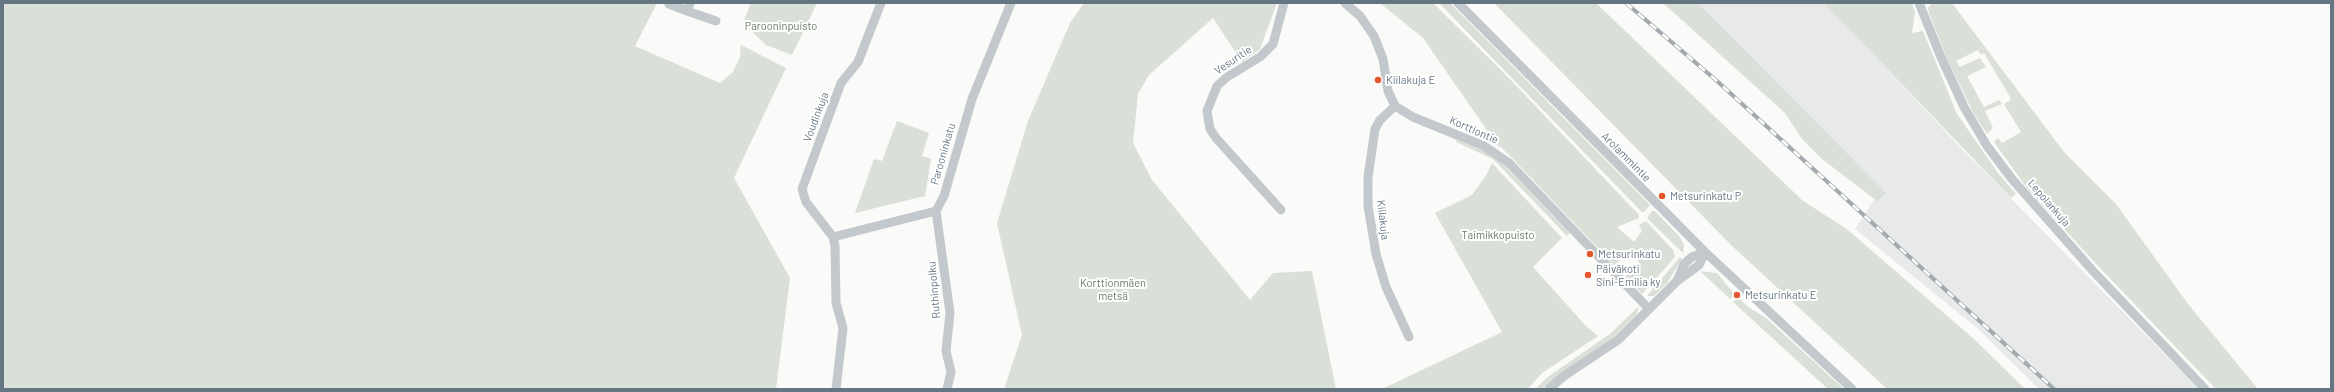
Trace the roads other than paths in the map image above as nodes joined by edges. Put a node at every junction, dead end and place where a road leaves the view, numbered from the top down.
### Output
1 (881, 3) edge
2 (1011, 3) edge
3 (1284, 3) edge
4 (1345, 3) edge
5 (1458, 3) edge
6 (1919, 3) edge
7 (669, 4) dead end
8 (688, 7) edge
9 (716, 21) dead end
10 (1395, 106) junction
11 (1281, 210) dead end
12 (936, 211) junction
13 (833, 238) junction
14 (1705, 252) junction
15 (1650, 309) junction
16 (1409, 337) dead end
17 (836, 389) edge
18 (947, 389) edge
19 (1549, 389) edge
20 (1852, 389) edge
21 (2205, 389) edge

1 - 13 street, Voudinkuja
2 - 12 street, Parooninkatu
3 - 11 street, Vesuritie
4 - 10 street
5 - 14 street, Arolammintie
6 - 21 street, Lepolankuja
7 - 8 street
8 - 9 street
10 - 15 street, Korttiontie
10 - 16 street, Kiilakuja
12 - 13 street
12 - 18 street, Ruthinpolku
13 - 17 street
14 - 15 street
14 - 20 street, Arolammintie
15 - 19 street

